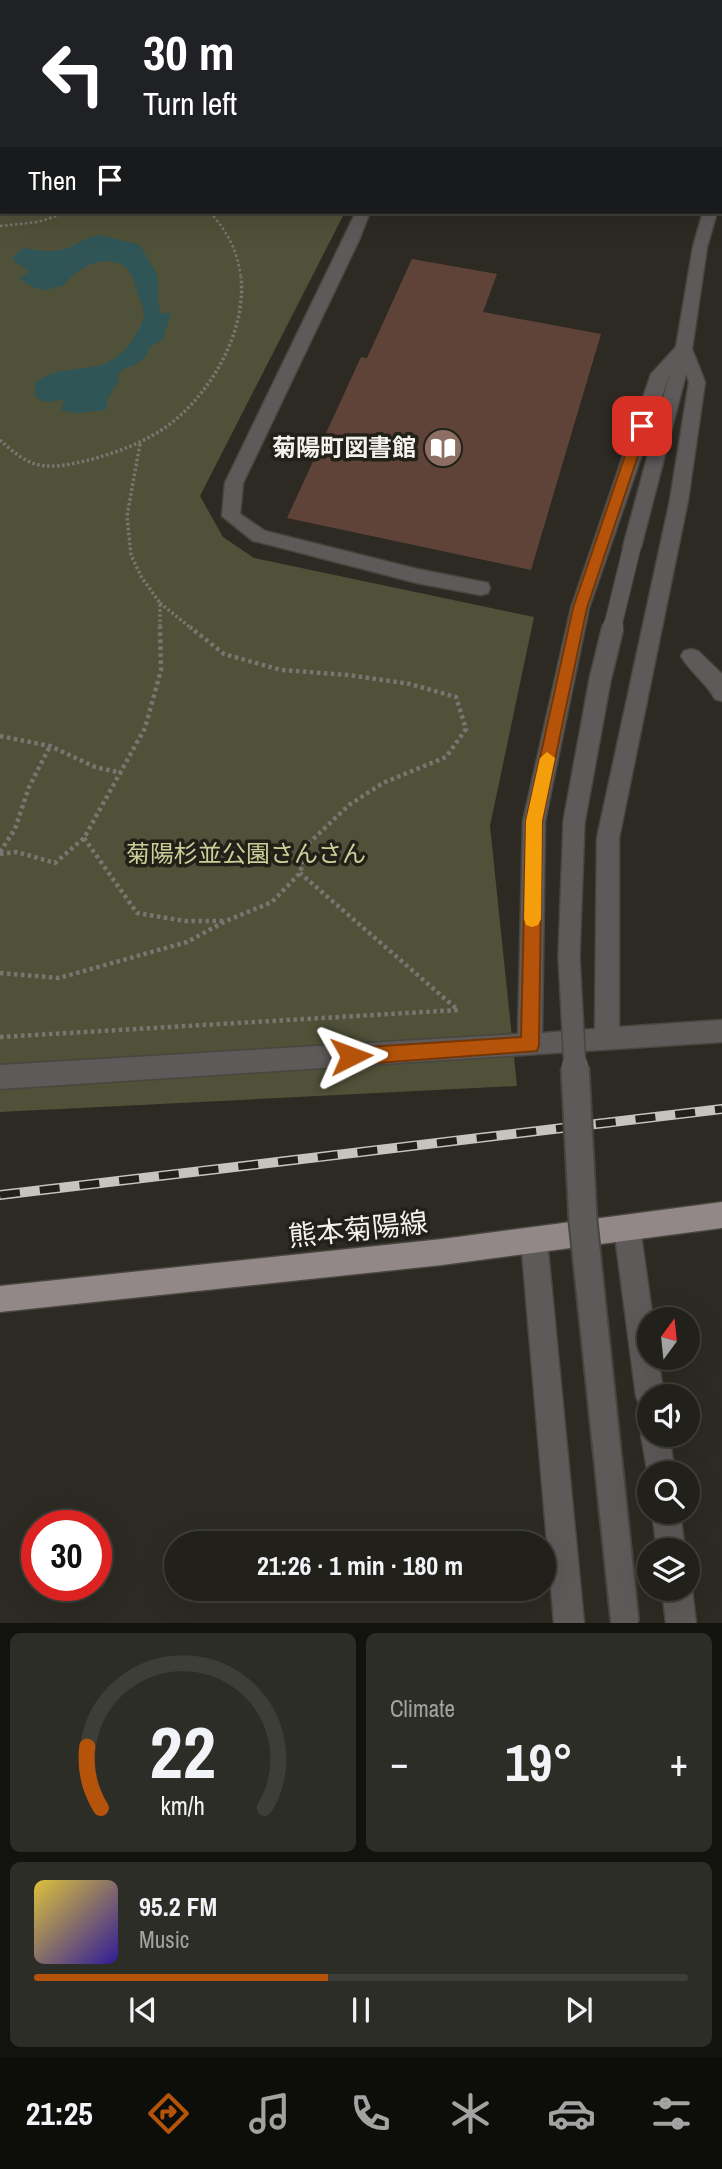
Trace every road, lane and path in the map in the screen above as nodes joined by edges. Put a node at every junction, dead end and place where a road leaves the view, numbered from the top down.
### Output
1 (62, 214) edge
2 (212, 214) edge
3 (362, 214) edge
4 (709, 214) edge
5 (0, 226) edge
6 (684, 349) junction
7 (0, 440) edge
8 (140, 444) junction
9 (481, 588) dead end
10 (160, 603) junction
11 (691, 656) dead end
12 (722, 693) edge
13 (0, 736) edge
14 (51, 746) junction
15 (122, 773) junction
16 (84, 838) junction
17 (0, 853) edge
18 (300, 873) junction
19 (226, 921) junction
20 (0, 973) edge
21 (722, 1031) edge
22 (0, 1037) edge
23 (607, 1040) junction
24 (530, 1045) junction
25 (0, 1077) edge
26 (722, 1215) edge
27 (627, 1228) junction
28 (534, 1240) junction
29 (0, 1299) edge
30 (648, 1384) edge
31 (678, 1601) edge
32 (569, 1623) edge
33 (625, 1623) edge
34 (681, 1623) edge

1 - 5 path
2 - 8 path
3 - 9 street
4 - 6 street
6 - 23 street
6 - 24 street
6 - 33 street, bridge
7 - 8 path
8 - 10 path
10 - 15 path
10 - 18 path
11 - 12 street
13 - 14 path
14 - 15 path
14 - 17 path
15 - 16 path
16 - 17 path
16 - 19 path
18 - 19 path
18 - 22 path
19 - 20 path
21 - 23 street
23 - 24 street
24 - 25 street
26 - 27 main road, 熊本菊陽線
27 - 28 main road, 熊本菊陽線
27 - 30 street
28 - 29 main road, 熊本菊陽線
28 - 32 street
31 - 34 street

